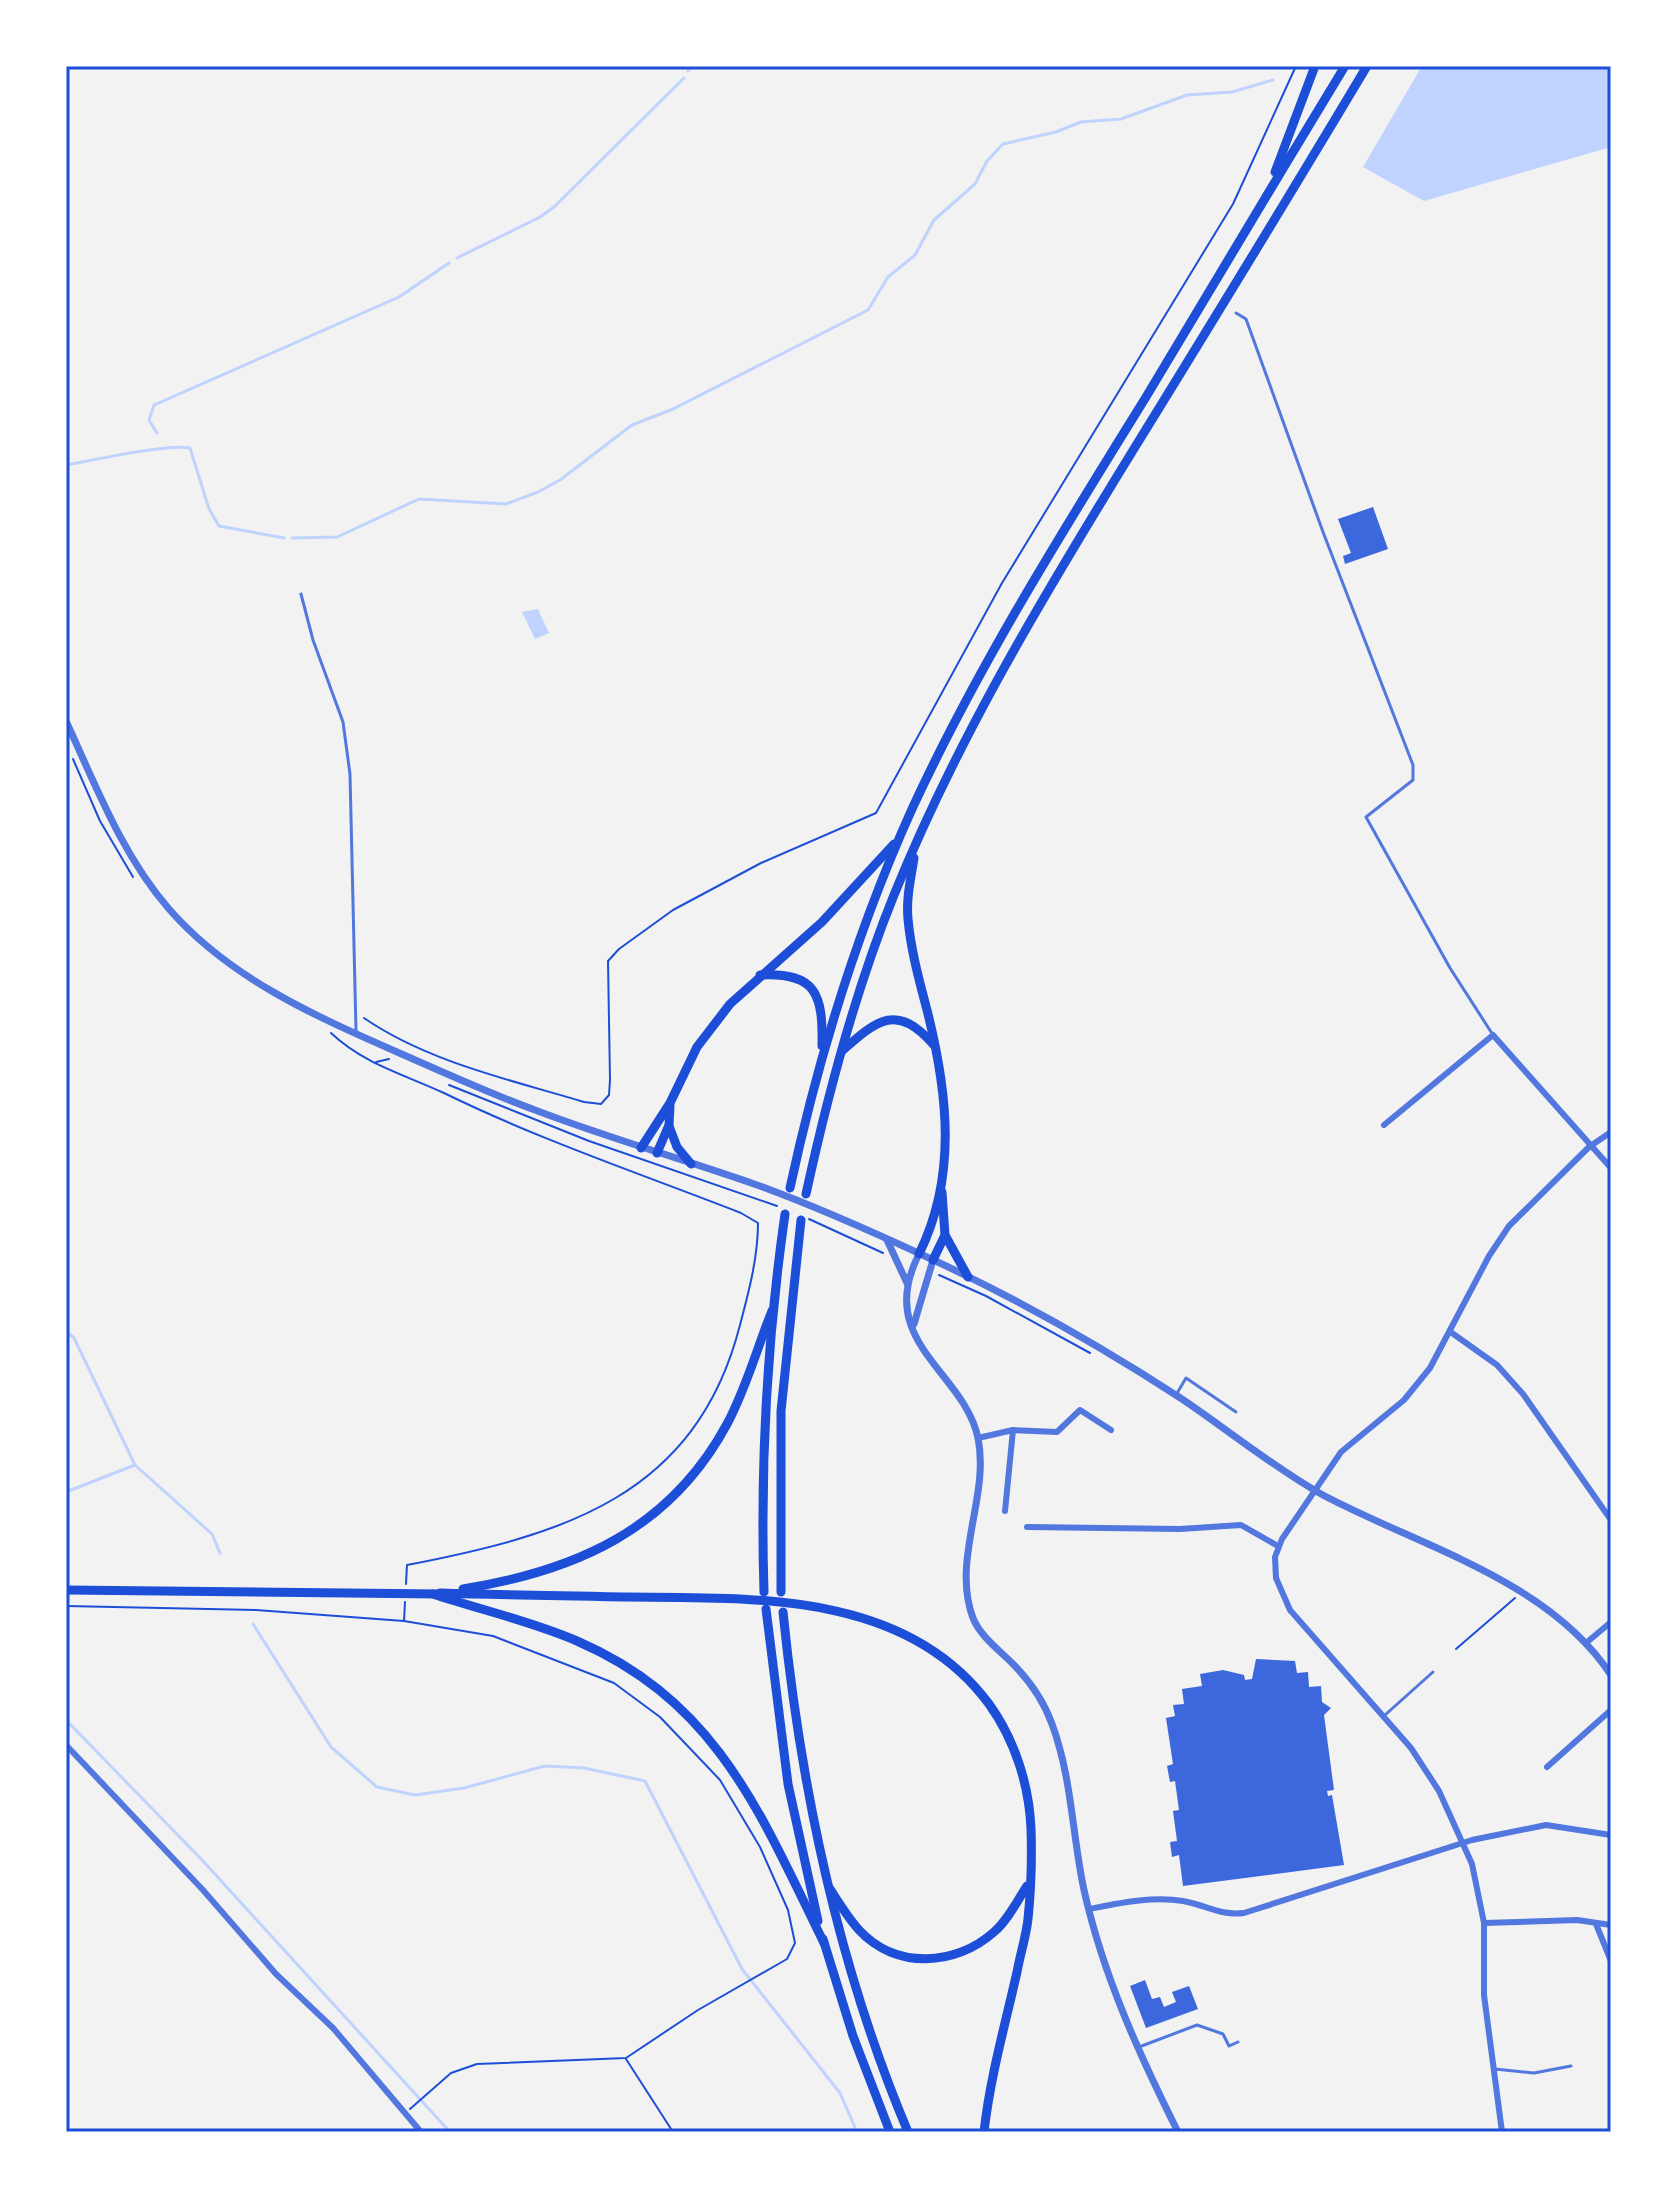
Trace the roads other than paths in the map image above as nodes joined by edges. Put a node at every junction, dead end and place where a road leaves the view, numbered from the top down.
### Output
1 (1315, 66) edge
2 (1345, 66) edge
3 (1367, 66) edge
4 (1268, 190) junction
5 (1236, 313) dead end
6 (301, 594) dead end
7 (66, 721) edge
8 (899, 839) junction
9 (916, 842) junction
10 (760, 975) junction
11 (355, 1033) junction
12 (1493, 1035) junction
13 (936, 1047) junction
14 (842, 1051) junction
15 (821, 1056) junction
16 (670, 1103) junction
17 (669, 1125) junction
18 (1384, 1125) dead end
19 (1611, 1132) edge
20 (1589, 1147) junction
21 (641, 1148) junction
22 (657, 1153) junction
23 (691, 1164) junction
24 (1611, 1168) edge
25 (790, 1188) dead end
26 (941, 1189) junction
27 (806, 1194) dead end
28 (785, 1214) dead end
29 (801, 1220) dead end
30 (945, 1235) junction
31 (886, 1240) junction
32 (919, 1254) junction
33 (933, 1260) junction
34 (968, 1277) junction
35 (908, 1285) junction
36 (772, 1311) junction
37 (913, 1326) junction
38 (1452, 1333) junction
39 (1176, 1395) junction
40 (1236, 1412) dead end
41 (1013, 1430) junction
42 (1111, 1430) dead end
43 (978, 1438) junction
44 (1315, 1490) junction
45 (1005, 1511) dead end
46 (1611, 1520) edge
47 (1027, 1527) dead end
48 (1278, 1546) junction
49 (66, 1590) edge
50 (764, 1592) dead end
51 (781, 1592) dead end
52 (433, 1594) junction
53 (766, 1609) dead end
54 (783, 1612) dead end
55 (1611, 1622) edge
56 (1586, 1643) junction
57 (1433, 1672) dead end
58 (1611, 1675) edge
59 (1611, 1710) edge
60 (1383, 1716) junction
61 (66, 1745) edge
62 (1547, 1767) dead end
63 (1611, 1835) edge
64 (1462, 1843) junction
65 (826, 1883) junction
66 (1028, 1883) junction
67 (1089, 1909) junction
68 (1484, 1923) junction
69 (1596, 1924) junction
70 (1611, 1925) edge
71 (824, 1943) junction
72 (1611, 1961) edge
73 (1238, 2042) dead end
74 (1137, 2047) junction
75 (1571, 2066) dead end
76 (1493, 2068) junction
77 (421, 2132) edge
78 (890, 2132) edge
79 (908, 2132) edge
80 (984, 2132) edge
81 (1178, 2132) edge
82 (1502, 2132) edge

1 - 4 main road
2 - 4 main road
3 - 9 main road
4 - 8 main road
5 - 12 lane
6 - 11 lane
7 - 11 street
8 - 10 main road
8 - 15 main road
9 - 13 main road
9 - 14 main road
10 - 15 main road
10 - 16 main road
11 - 21 street
12 - 18 street
12 - 20 street
13 - 14 main road
13 - 26 main road
14 - 27 main road
15 - 25 main road
16 - 17 main road
16 - 21 main road
17 - 22 main road
17 - 23 main road
19 - 20 street
20 - 24 street
20 - 38 street
21 - 22 street
22 - 23 street
23 - 31 street
26 - 30 main road
26 - 32 main road
28 - 36 main road
29 - 51 main road
30 - 33 main road
30 - 34 main road
31 - 32 street
31 - 35 street
32 - 33 street
32 - 35 street
33 - 34 street
33 - 37 street
34 - 39 street
35 - 37 street
36 - 50 main road
36 - 52 main road
37 - 43 street
38 - 44 street
38 - 46 street
39 - 40 lane
39 - 44 street
41 - 42 street
41 - 43 street
41 - 45 street
43 - 67 street
44 - 48 street
44 - 56 street
47 - 48 street
48 - 60 street
49 - 52 main road
52 - 66 main road
52 - 71 main road
53 - 71 main road
54 - 65 main road
55 - 56 street
56 - 58 street
57 - 60 lane
59 - 62 street
60 - 64 street
61 - 77 street
63 - 64 street
64 - 67 street
64 - 68 street
65 - 66 main road
65 - 79 main road
66 - 80 main road
67 - 74 street
68 - 69 street
68 - 76 street
69 - 70 street
69 - 72 street
71 - 78 main road
73 - 74 lane
74 - 81 street
75 - 76 lane
76 - 82 street

